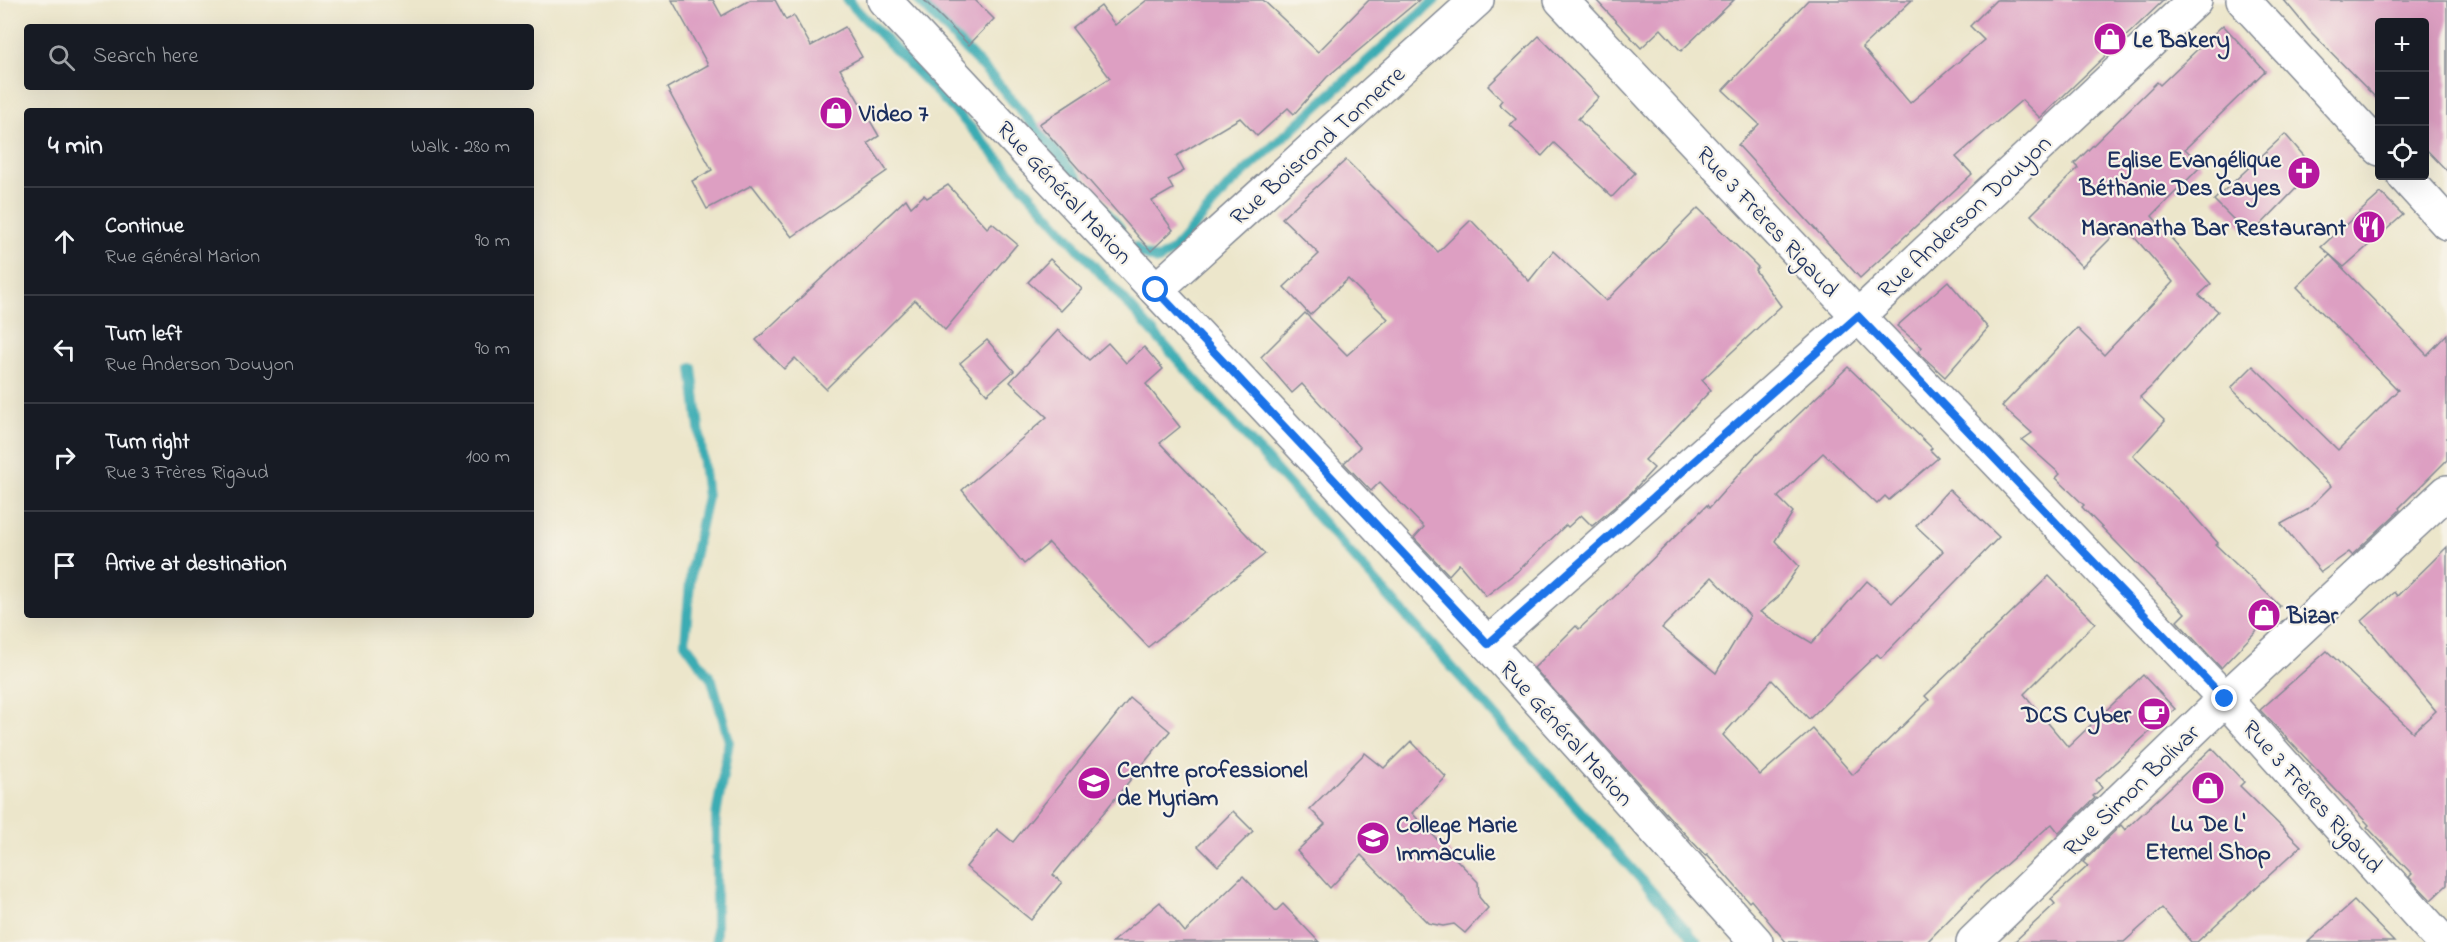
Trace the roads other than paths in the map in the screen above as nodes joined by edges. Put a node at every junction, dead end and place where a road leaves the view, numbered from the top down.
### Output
1 (884, 0) edge
2 (1477, 0) edge
3 (1561, 0) edge
4 (2196, 0) edge
5 (2243, 0) edge
6 (2375, 145) edge
7 (2408, 180) edge
8 (2447, 223) edge
9 (1156, 290) junction
10 (1858, 316) junction
11 (2447, 492) edge
12 (1488, 644) junction
13 (2225, 699) junction
14 (1756, 942) edge
15 (1973, 942) edge
16 (2443, 942) edge

1 - 9 street, Rue Général Marion
2 - 9 street, Rue Boisrond Tonnerre
3 - 10 street, Rue 3 Frères Rigaud
4 - 10 street, Rue Anderson Douyon
5 - 6 street
7 - 8 street
9 - 12 street, Rue Général Marion
10 - 12 street, Rue Anderson Douyon
10 - 13 street, Rue 3 Frères Rigaud
11 - 13 street, Rue Simon Bolivar
12 - 14 street, Rue Général Marion
13 - 15 street, Rue Simon Bolivar
13 - 16 street, Rue 3 Frères Rigaud

